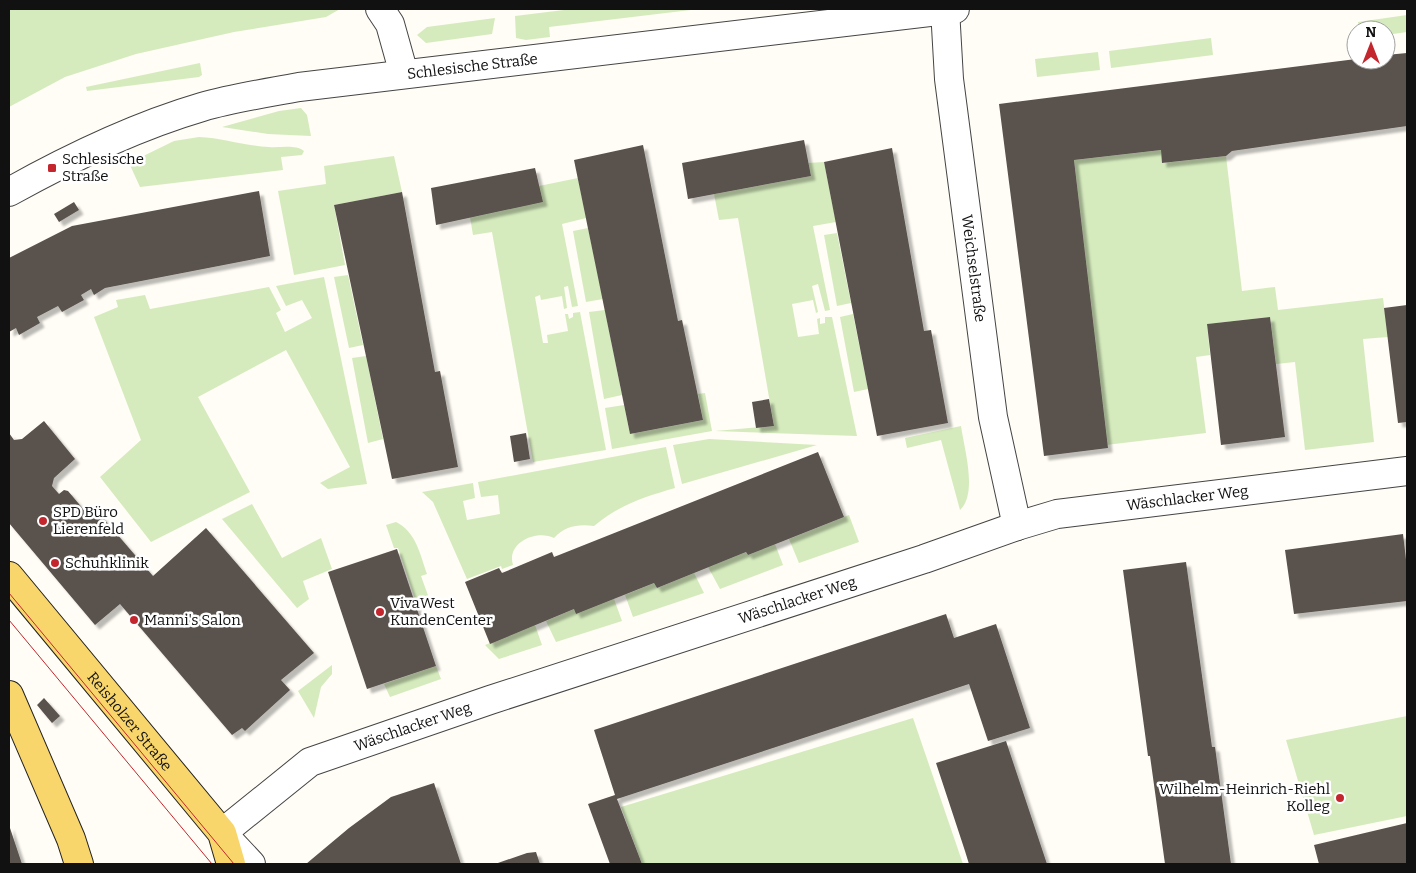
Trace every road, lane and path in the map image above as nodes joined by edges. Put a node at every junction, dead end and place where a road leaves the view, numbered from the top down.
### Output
1 (380, 9) edge
2 (949, 9) edge
3 (404, 74) junction
4 (9, 192) edge
5 (1407, 471) edge
6 (1016, 526) junction
7 (9, 576) edge
8 (9, 695) edge
9 (222, 833) junction
10 (79, 864) edge
11 (231, 864) edge
12 (251, 864) edge

1 - 3 street
2 - 3 street, Schlesische Straße
2 - 6 street, Weichselstraße
3 - 4 street, Schlesische Straße
5 - 6 street, Wäschlacker Weg
6 - 9 street, Wäschlacker Weg
7 - 9 main road, Reisholzer Straße
8 - 10 main road
9 - 11 main road
9 - 12 street, Reisholzer Straße

